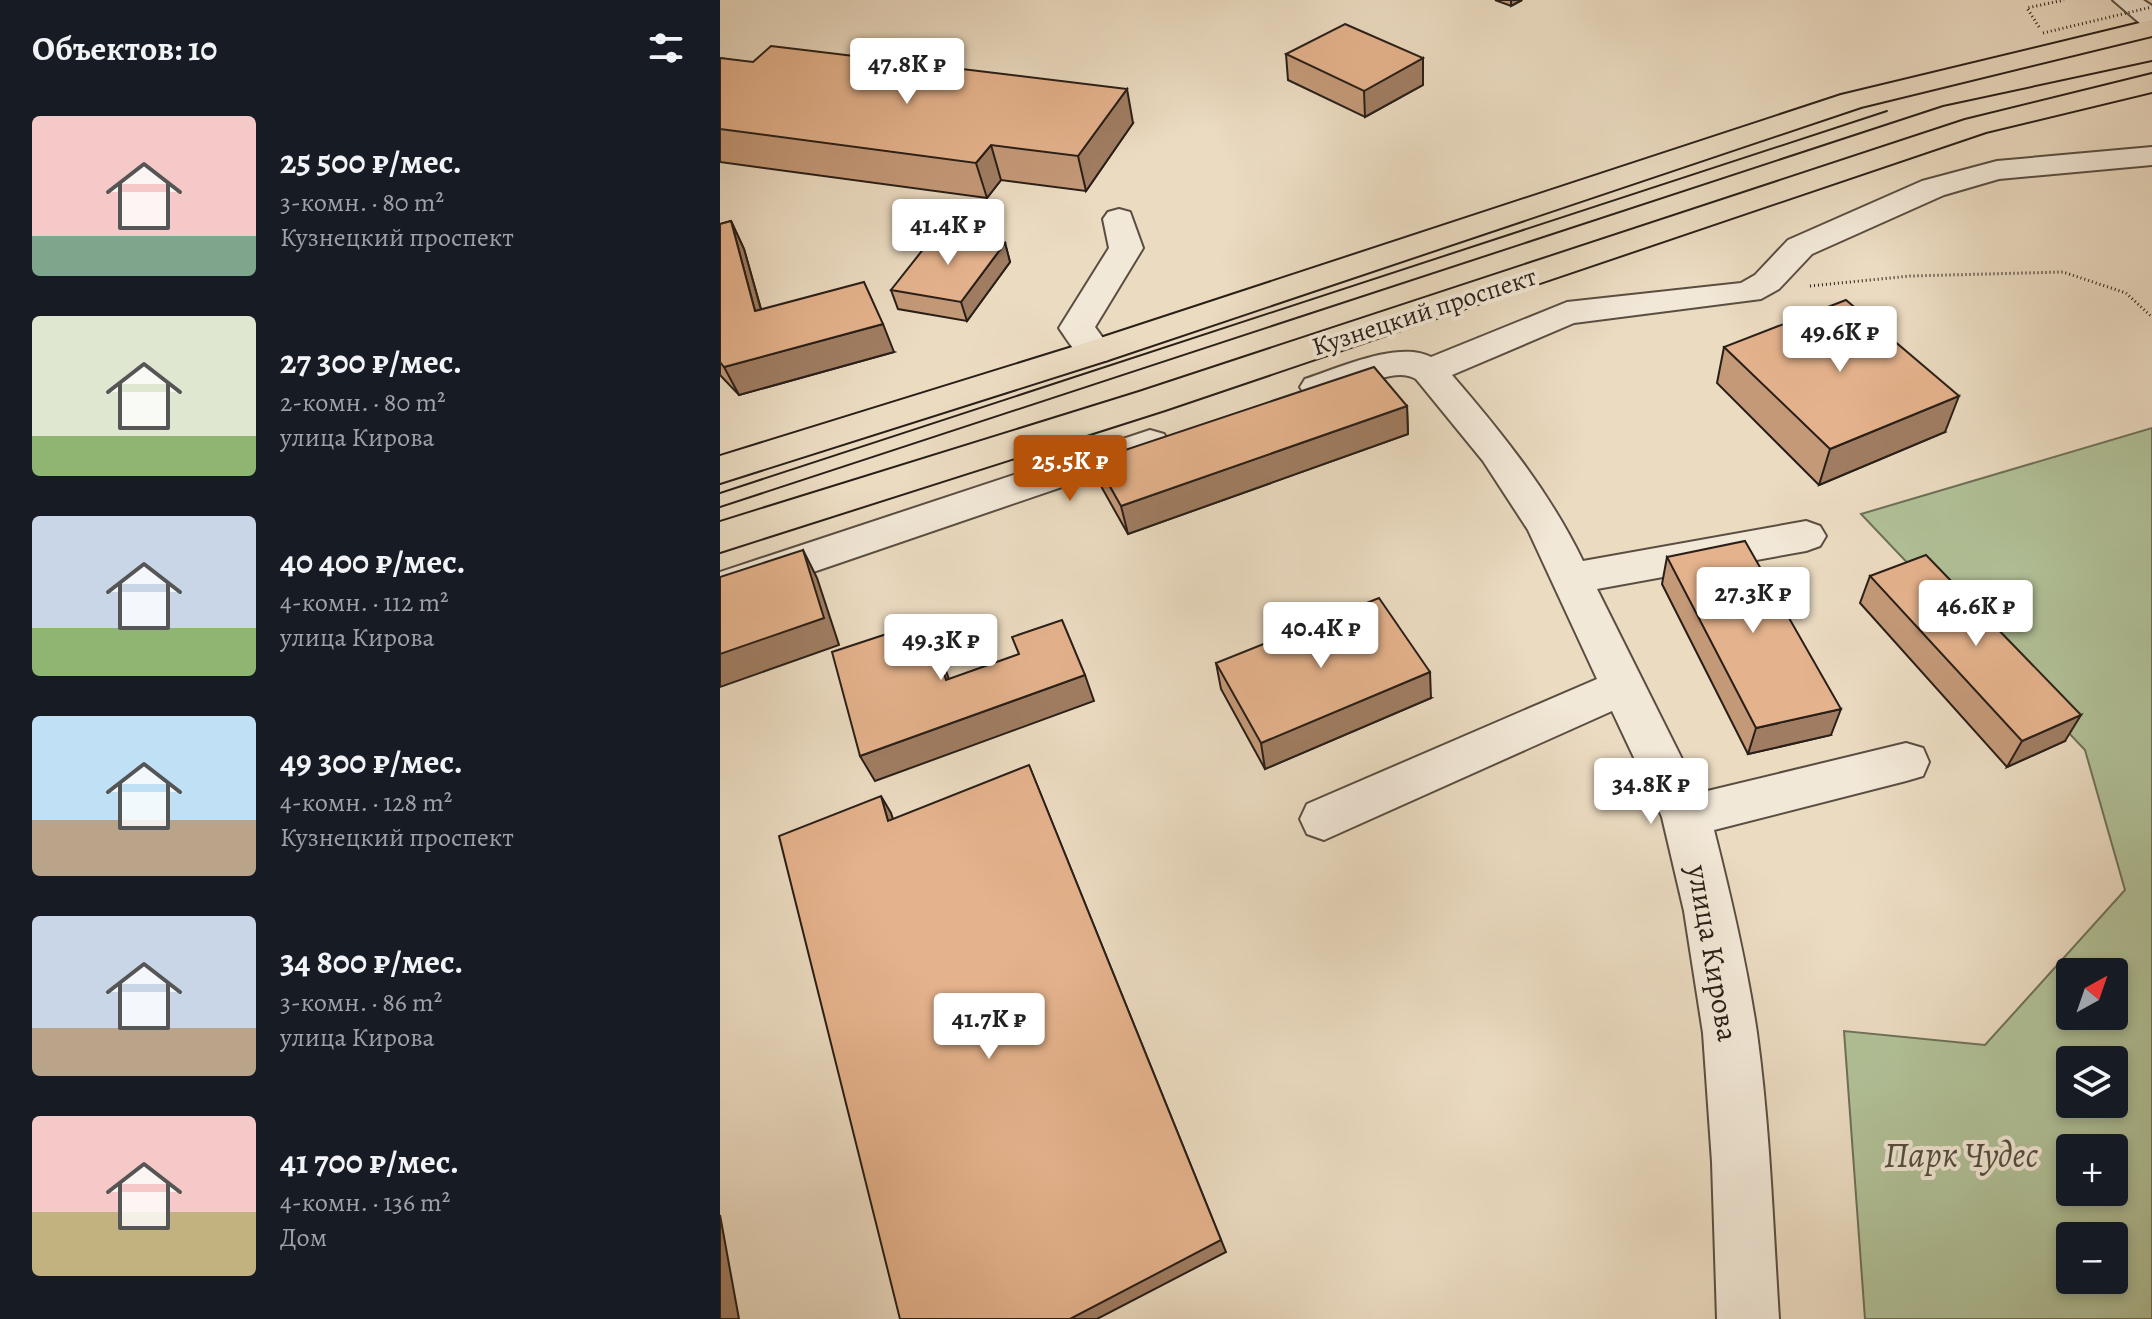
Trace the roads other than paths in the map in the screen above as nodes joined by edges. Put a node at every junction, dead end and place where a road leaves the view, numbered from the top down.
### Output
1 (2126, 0) edge
2 (2152, 19) edge
3 (2152, 28) edge
4 (2140, 86) edge
5 (2152, 156) edge
6 (1119, 219) dead end
7 (1095, 352) junction
8 (1429, 371) junction
9 (1289, 397) edge
10 (1185, 432) edge
11 (720, 470) edge
12 (1806, 536) dead end
13 (720, 537) edge
14 (1573, 578) junction
15 (720, 588) edge
16 (1625, 686) junction
17 (1906, 762) dead end
18 (1686, 817) junction
19 (1324, 819) dead end
20 (1748, 1319) edge

1 - 2 street
3 - 7 main road
4 - 13 main road, Кузнецкий проспект
5 - 8 street
6 - 7 street
7 - 11 main road
8 - 9 street, Кузнецкий проспект
8 - 14 street, улица Кирова
10 - 15 street
12 - 14 street
14 - 16 street, улица Кирова
16 - 18 street, улица Кирова
16 - 19 street
17 - 18 street
18 - 20 street, улица Кирова

